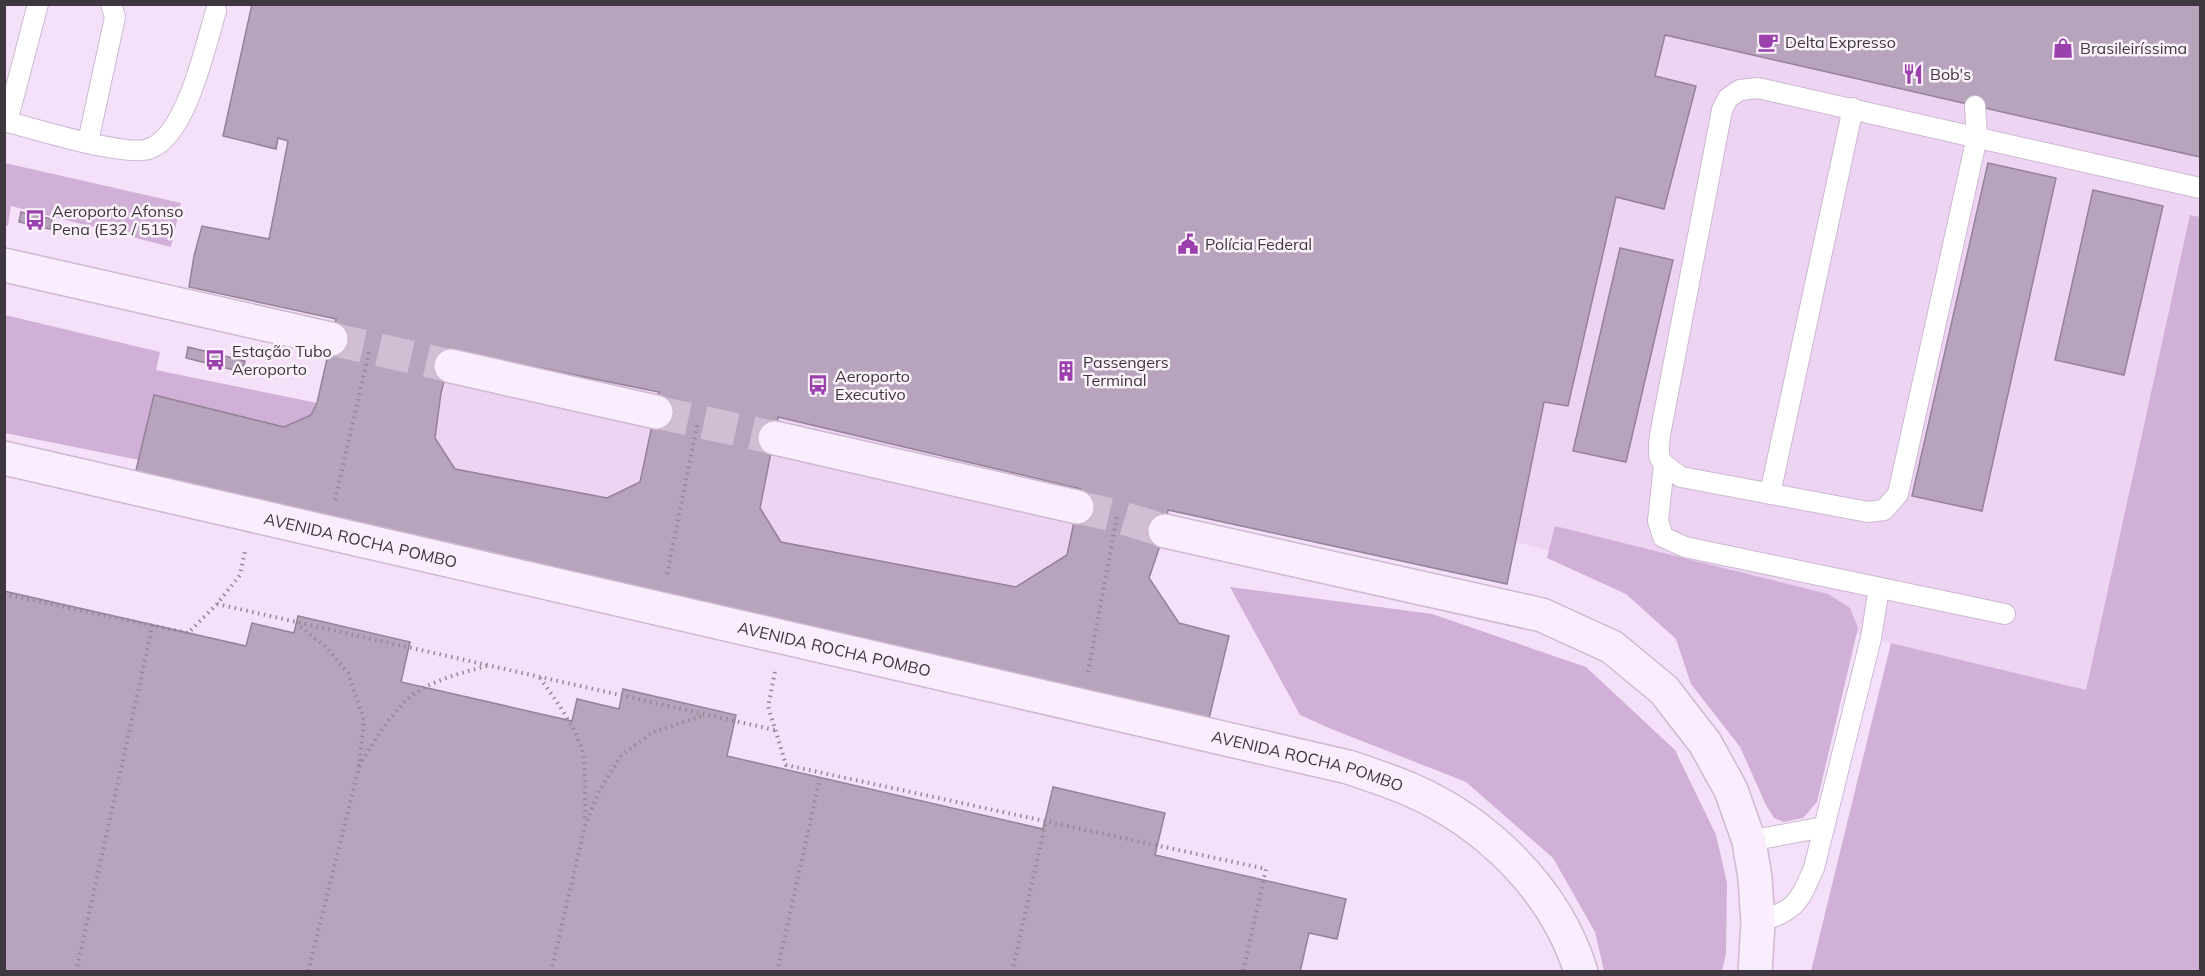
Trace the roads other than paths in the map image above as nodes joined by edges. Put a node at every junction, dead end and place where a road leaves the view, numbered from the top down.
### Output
1 (38, 4) edge
2 (111, 4) edge
3 (216, 11) dead end
4 (1975, 106) dead end
5 (1852, 108) junction
6 (6, 122) edge
7 (1977, 137) junction
8 (88, 142) junction
9 (2200, 188) edge
10 (4, 265) edge
11 (331, 339) tunnel mouth
12 (451, 366) tunnel mouth
13 (656, 412) tunnel mouth
14 (775, 438) tunnel mouth
15 (4, 458) edge
16 (1664, 465) junction
17 (1770, 494) junction
18 (1077, 507) tunnel mouth
19 (1165, 531) tunnel mouth
20 (1879, 588) junction
21 (2005, 614) dead end
22 (1824, 826) junction
23 (1749, 841) junction
24 (1758, 923) junction
25 (1581, 972) edge
26 (1755, 972) edge

1 - 6 lane
2 - 8 lane
3 - 8 lane
4 - 7 lane
5 - 7 lane
5 - 16 lane
5 - 17 lane
6 - 8 lane
7 - 9 lane
7 - 17 lane
10 - 11 main road
12 - 13 main road
14 - 18 main road
15 - 25 main road, AVENIDA ROCHA POMBO
16 - 17 lane
16 - 20 lane
19 - 23 main road
20 - 21 lane
20 - 22 lane
22 - 23 lane
22 - 24 lane
23 - 24 main road
24 - 26 main road

